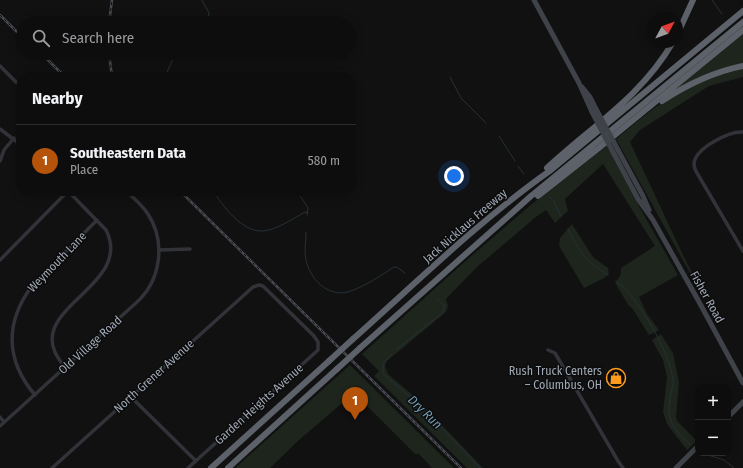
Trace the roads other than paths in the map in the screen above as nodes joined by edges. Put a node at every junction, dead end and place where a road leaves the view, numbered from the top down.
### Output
1 (534, 0) edge
2 (692, 0) edge
3 (743, 12) edge
4 (683, 22) edge
5 (743, 22) edge
6 (743, 30) edge
7 (669, 48) edge
8 (0, 66) edge
9 (743, 66) edge
10 (16, 82) edge
11 (637, 117) junction
12 (0, 128) edge
13 (743, 132) edge
14 (14, 138) joint
15 (0, 161) edge
16 (527, 187) junction
17 (63, 196) edge
18 (73, 196) edge
19 (131, 196) edge
20 (97, 220) junction
21 (500, 224) junction
22 (190, 249) dead end
23 (159, 250) junction
24 (743, 251) edge
25 (0, 260) edge
26 (314, 336) joint
27 (548, 350) dead end
28 (66, 367) junction
29 (743, 384) edge
30 (35, 395) junction
31 (131, 397) junction
32 (743, 402) edge
33 (731, 414) edge
34 (0, 417) edge
35 (4, 422) junction
36 (0, 426) edge
37 (695, 449) edge
38 (196, 461) junction
39 (52, 468) edge
40 (188, 468) edge
41 (211, 468) edge
42 (228, 468) edge
43 (624, 468) edge
44 (676, 468) edge

1 - 29 main road, Fisher Road, bridge
2 - 4 highway
3 - 16 highway, Jack Nicklaus Freeway
5 - 21 highway, Jack Nicklaus Freeway
6 - 11 highway
7 - 16 highway
8 - 10 street
9 - 11 highway
11 - 21 highway
12 - 14 street
13 - 24 street
14 - 15 street
16 - 41 highway, Jack Nicklaus Freeway, bridge
17 - 25 street
18 - 20 street
19 - 23 street, Old Village Road
20 - 28 street
20 - 30 street, Weymouth Lane
21 - 42 highway, Jack Nicklaus Freeway, bridge
22 - 23 street
23 - 28 street, Old Village Road
26 - 31 street, North Grener Avenue
26 - 38 street, Garden Heights Avenue
27 - 43 street
28 - 30 street, Old Village Road
30 - 35 street, Old Village Road
31 - 38 street
31 - 39 street, North Grener Avenue
32 - 33 main road
34 - 35 street
35 - 36 street, Old Village Road
37 - 44 main road
38 - 40 street, Garden Heights Avenue

